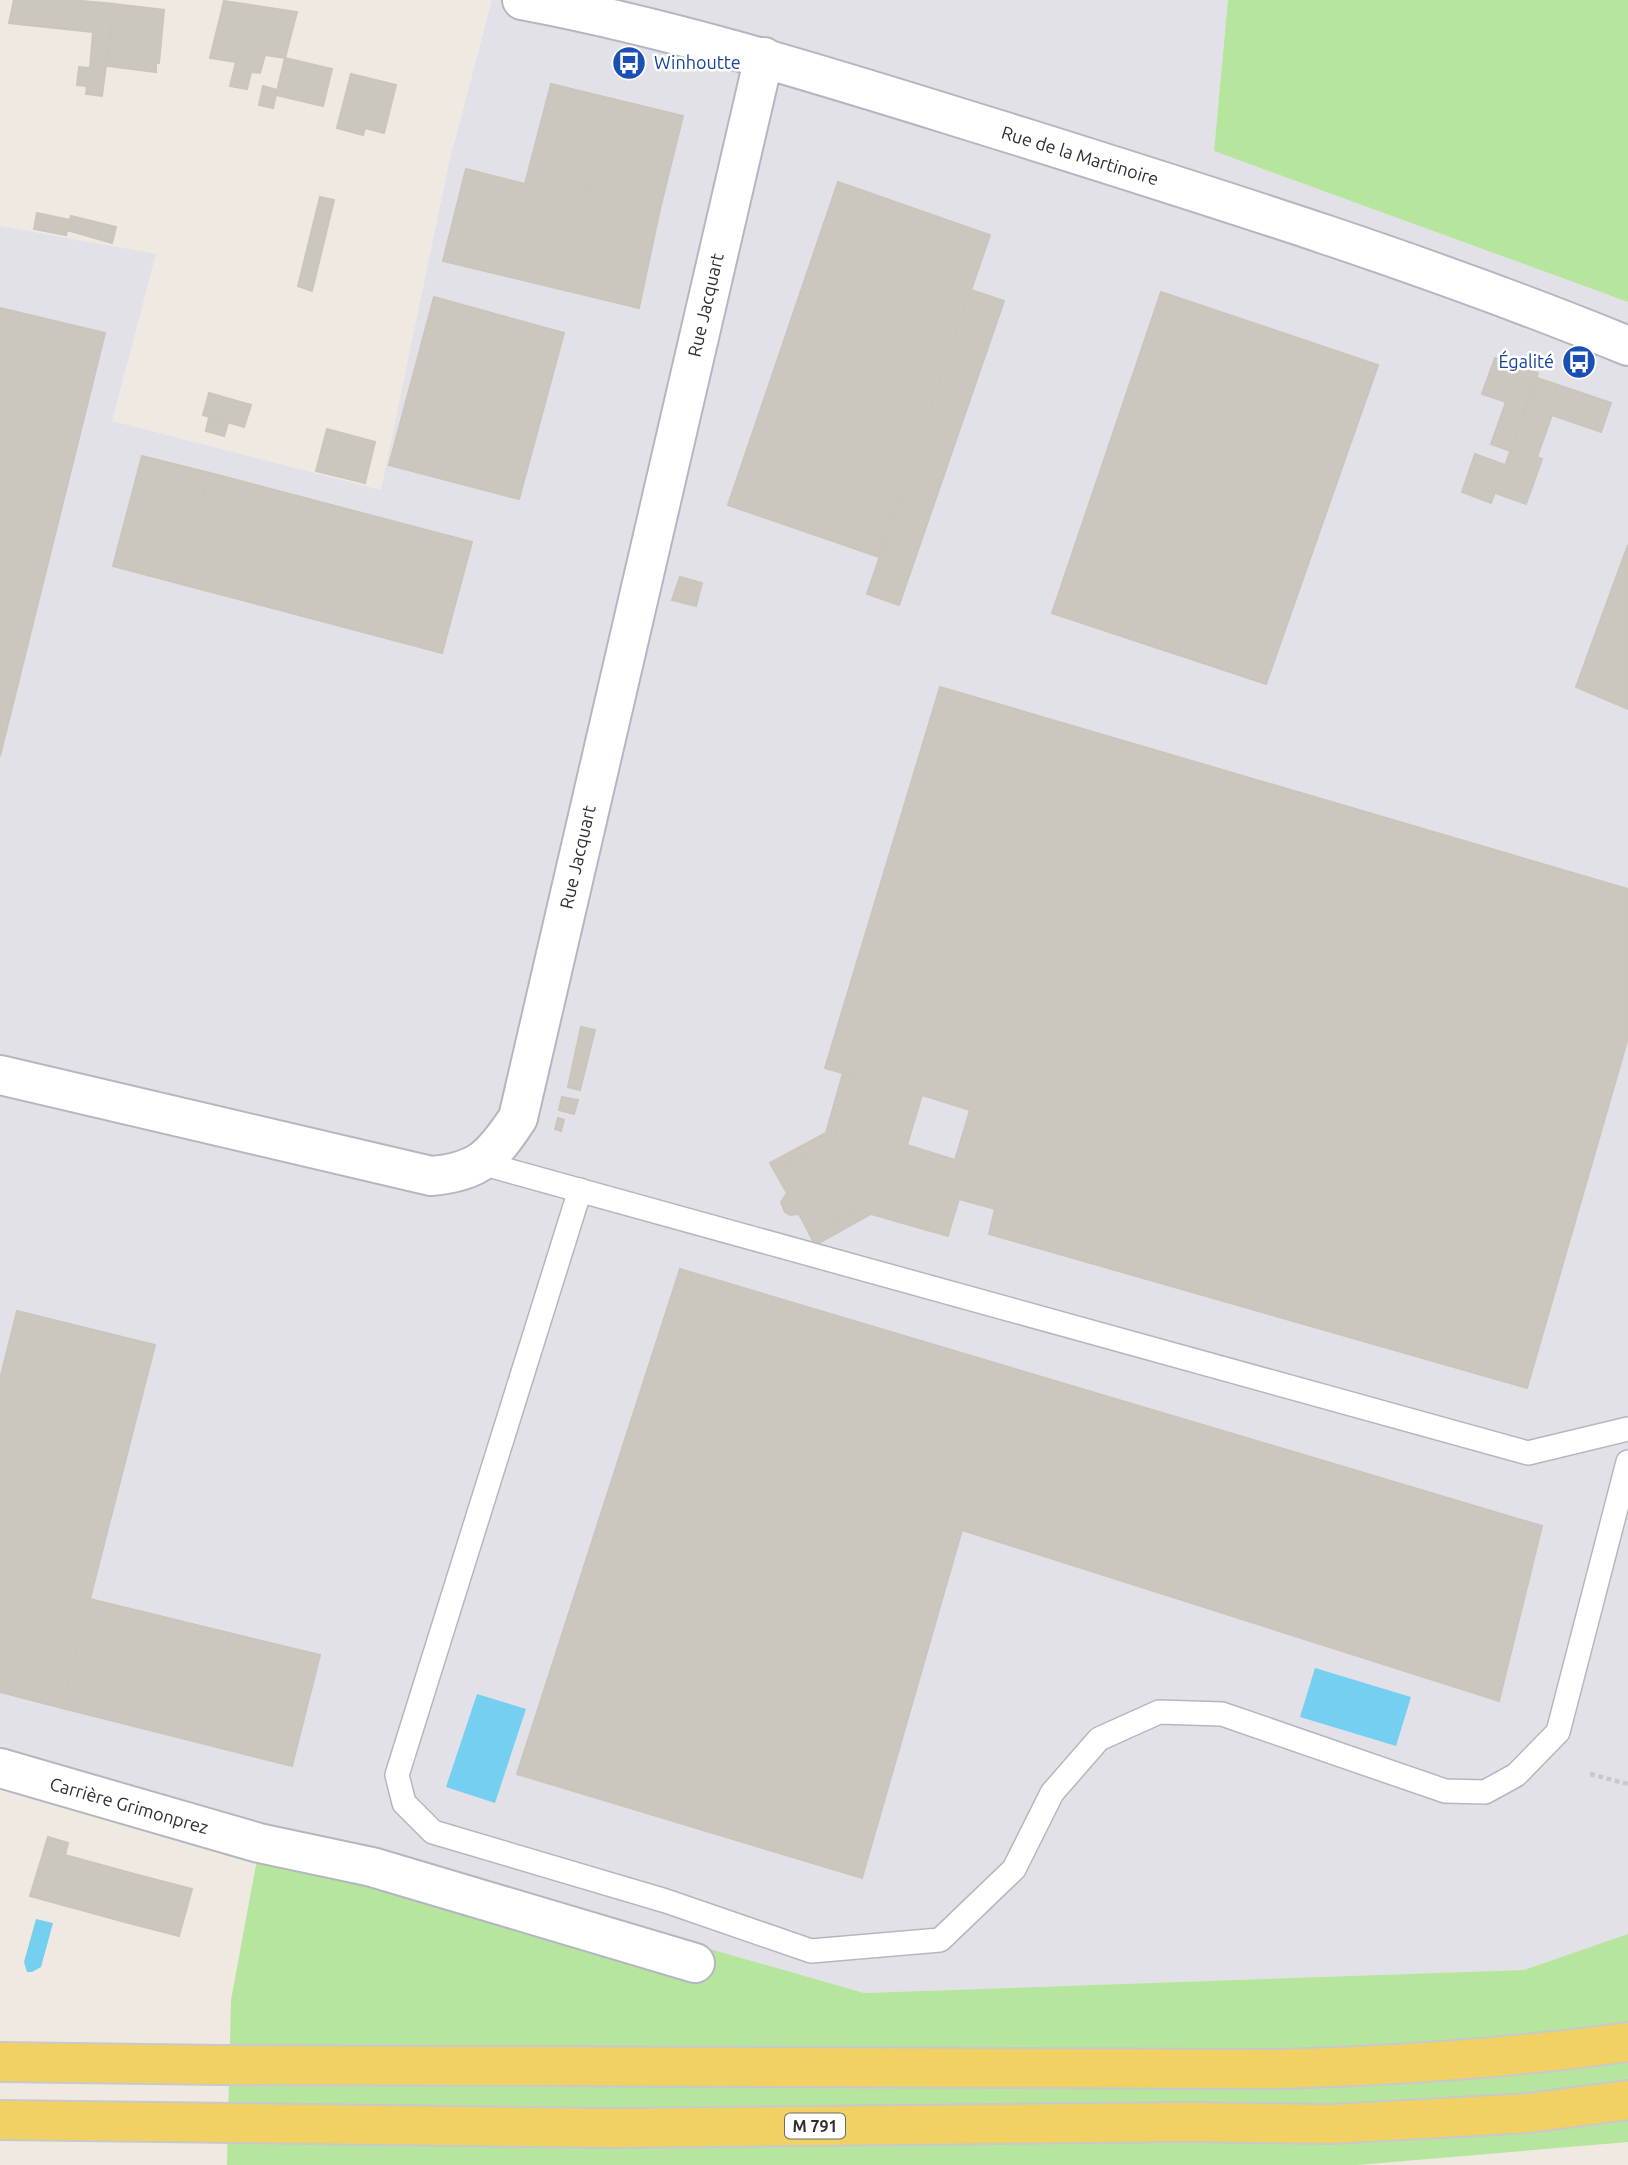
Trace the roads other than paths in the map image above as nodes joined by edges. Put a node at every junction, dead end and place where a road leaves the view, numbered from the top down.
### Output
1 (522, 0) edge
2 (764, 57) junction
3 (1628, 346) edge
4 (0, 1075) edge
5 (481, 1163) junction
6 (580, 1190) junction
7 (1628, 1429) edge
8 (1628, 1462) edge
9 (0, 1768) edge
10 (695, 1964) dead end
11 (1628, 2042) edge
12 (0, 2062) edge
13 (1628, 2100) edge
14 (0, 2120) edge

1 - 2 street, Rue de la Martinoire
2 - 3 street, Rue de la Martinoire
2 - 5 street, Rue Jacquart
4 - 5 street, Rue Jacquart
5 - 6 lane
6 - 7 lane
6 - 8 lane
9 - 10 street, Carrière Grimonprez
11 - 12 main road
13 - 14 main road, M 791

